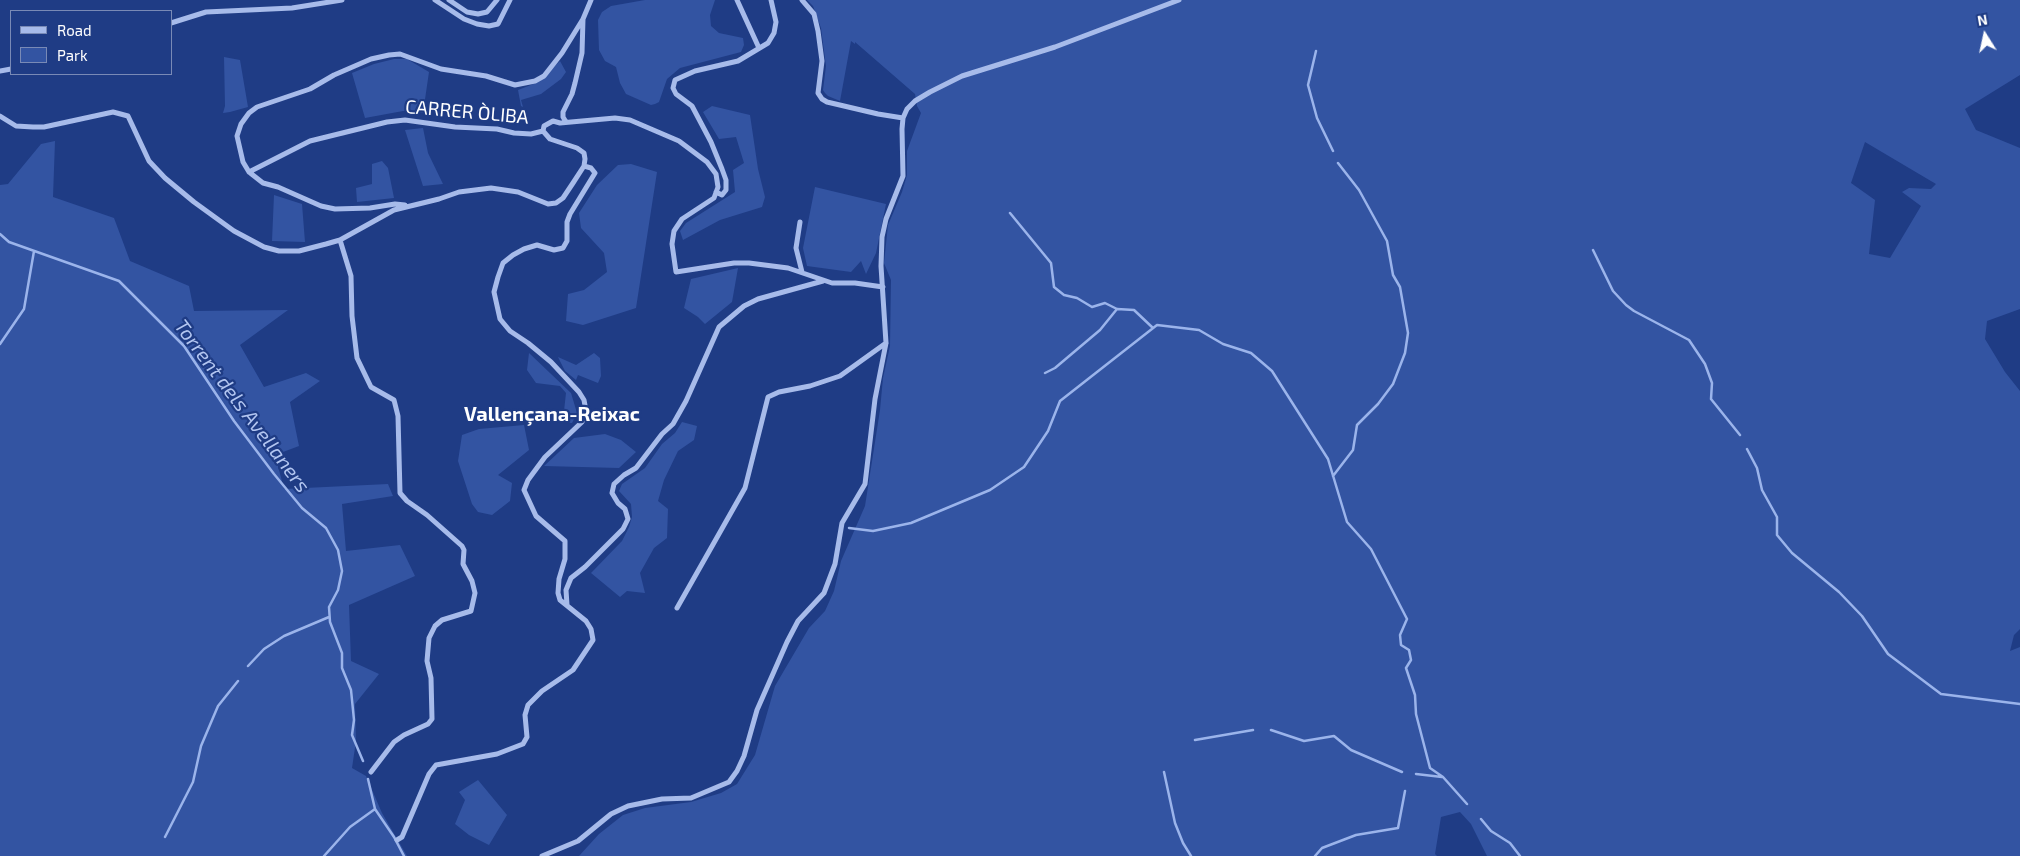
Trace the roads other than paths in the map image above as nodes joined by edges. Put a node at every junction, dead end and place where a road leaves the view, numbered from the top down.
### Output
1 (342, 0) edge
2 (435, 0) edge
3 (450, 0) edge
4 (497, 0) edge
5 (510, 0) edge
6 (591, 0) edge
7 (737, 0) edge
8 (771, 0) edge
9 (802, 0) edge
10 (1179, 0) edge
11 (583, 19) junction
12 (172, 23) edge
13 (759, 48) junction
14 (0, 116) edge
15 (903, 118) junction
16 (566, 122) junction
17 (543, 131) junction
18 (584, 166) junction
19 (249, 172) junction
20 (716, 192) junction
21 (411, 206) junction
22 (800, 222) dead end
23 (340, 240) junction
24 (802, 272) junction
25 (824, 281) junction
26 (883, 287) junction
27 (886, 343) junction
28 (567, 604) junction
29 (677, 608) dead end
30 (370, 772) dead end
31 (397, 840) dead end
32 (542, 856) edge

1 - 12 street
2 - 5 street
3 - 4 street
6 - 11 street
7 - 13 street
8 - 13 street
9 - 15 street
10 - 15 street
11 - 16 street
11 - 19 street
13 - 20 street
14 - 23 street
15 - 26 street
16 - 17 street
16 - 20 street
17 - 18 street
17 - 19 street, CARRER ÒLIBA
18 - 21 street
18 - 28 street
19 - 21 street
20 - 24 street
21 - 23 street
22 - 24 street
23 - 30 street
24 - 25 street
25 - 26 street
25 - 28 street
26 - 27 street
27 - 29 street
27 - 32 street
28 - 31 street

